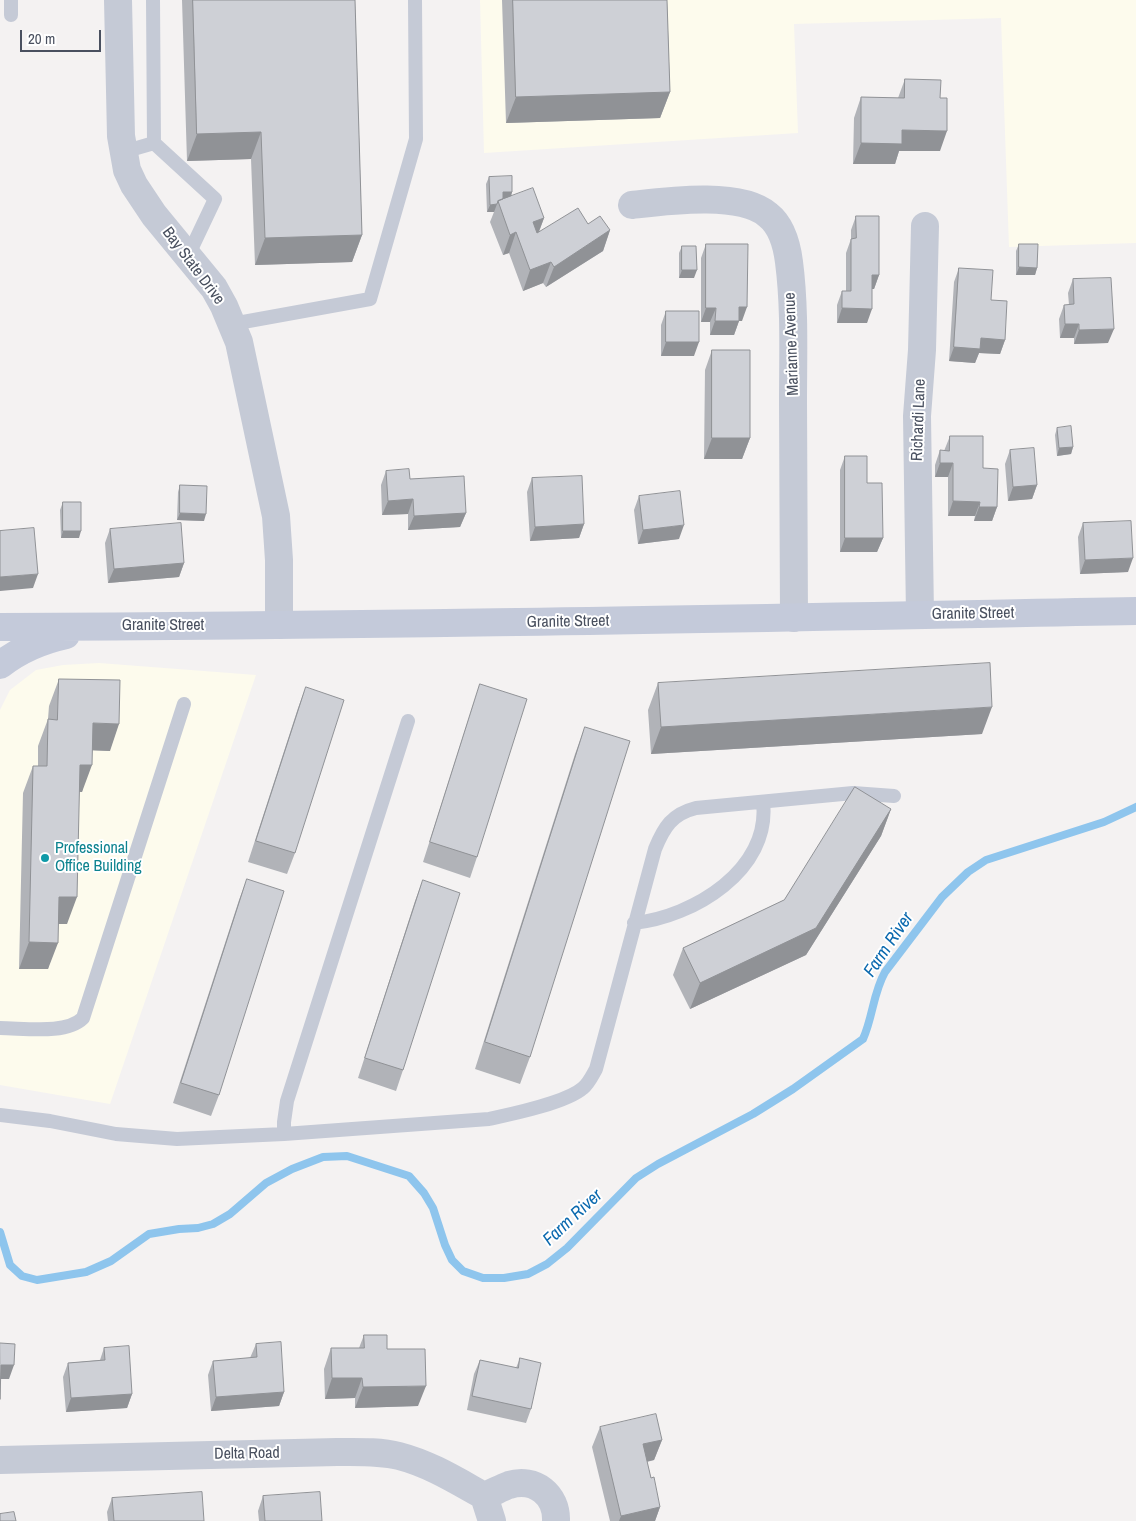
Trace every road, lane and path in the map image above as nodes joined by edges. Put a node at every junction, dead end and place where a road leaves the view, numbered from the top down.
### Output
1 (10, 0) edge
2 (118, 0) edge
3 (153, 0) edge
4 (416, 0) edge
5 (11, 15) dead end
6 (154, 143) junction
7 (123, 152) junction
8 (632, 205) dead end
9 (926, 226) dead end
10 (188, 256) junction
11 (232, 324) junction
12 (1136, 611) edge
13 (920, 615) junction
14 (794, 618) junction
15 (279, 625) junction
16 (0, 627) edge
17 (109, 627) junction
18 (0, 665) edge
19 (184, 704) dead end
20 (408, 721) dead end
21 (894, 796) dead end
22 (763, 802) junction
23 (634, 923) junction
24 (0, 1028) edge
25 (0, 1115) edge
26 (284, 1134) junction
27 (0, 1460) edge
28 (488, 1509) edge
29 (556, 1521) edge

1 - 5 lane
2 - 7 street, Bay State Drive
3 - 6 lane
4 - 11 lane
6 - 7 lane
6 - 10 lane
7 - 10 street, Bay State Drive
8 - 14 street, Marianne Avenue
9 - 13 street, Richardi Lane
10 - 11 street, Bay State Drive
11 - 15 street, Bay State Drive
12 - 13 main road, Granite Street
13 - 14 main road, Granite Street
14 - 15 main road, Granite Street
15 - 17 main road, Granite Street
16 - 17 main road, Granite Street
17 - 18 main road
19 - 24 lane
20 - 26 lane
21 - 22 lane
22 - 23 lane
22 - 23 lane
23 - 26 lane
25 - 26 lane
27 - 28 street, Delta Road
28 - 29 street

